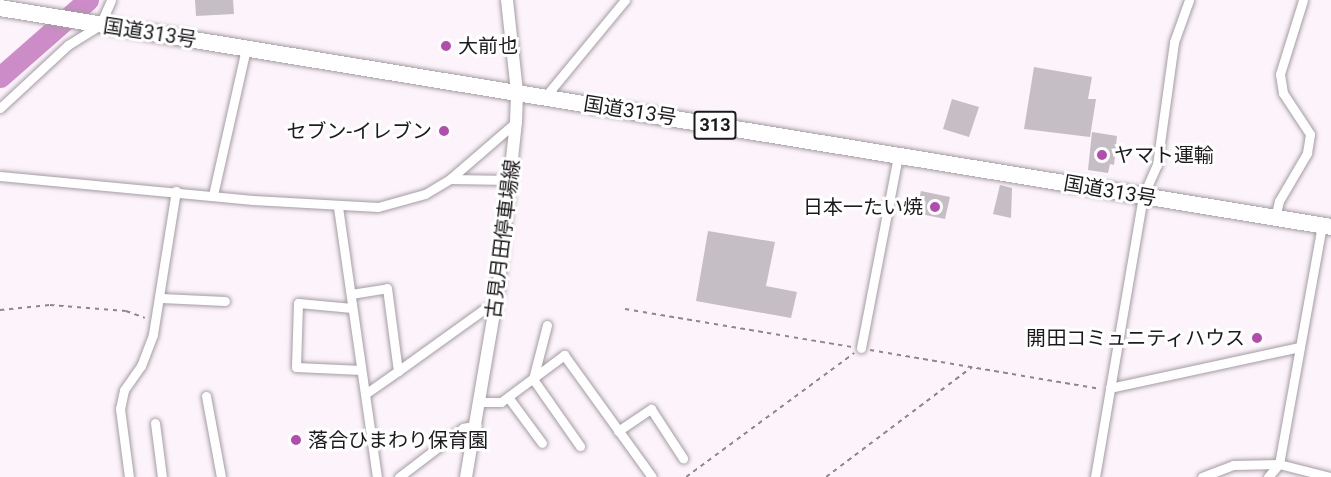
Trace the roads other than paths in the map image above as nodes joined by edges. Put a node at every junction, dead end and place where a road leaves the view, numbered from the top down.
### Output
1 (111, 0) edge
2 (507, 0) edge
3 (625, 0) edge
4 (1189, 0) edge
5 (1303, 0) edge
6 (0, 8) edge
7 (99, 25) junction
8 (246, 48) junction
9 (517, 92) junction
10 (545, 97) junction
11 (0, 108) edge
12 (516, 122) junction
13 (898, 155) junction
14 (0, 176) edge
15 (450, 179) junction
16 (510, 180) junction
17 (176, 191) junction
18 (213, 195) junction
19 (1143, 196) junction
20 (339, 207) junction
21 (1275, 218) junction
22 (1327, 226) edge
23 (351, 294) junction
24 (161, 298) junction
25 (225, 301) dead end
26 (352, 308) junction
27 (495, 310) junction
28 (548, 325) dead end
29 (1299, 347) junction
30 (861, 348) road end
31 (362, 370) junction
32 (398, 371) junction
33 (533, 379) junction
34 (1110, 388) junction
35 (366, 393) junction
36 (206, 396) dead end
37 (508, 397) junction
38 (481, 402) junction
39 (155, 423) dead end
40 (477, 425) junction
41 (618, 431) junction
42 (542, 443) dead end
43 (580, 446) dead end
44 (683, 458) dead end
45 (1280, 464) junction
46 (129, 477) edge
47 (162, 477) edge
48 (221, 477) edge
49 (377, 477) edge
50 (399, 477) edge
51 (466, 477) edge
52 (652, 477) edge
53 (1095, 477) edge
54 (1202, 477) edge
55 (1268, 477) edge
56 (1330, 477) edge

1 - 7 street
2 - 9 main road, 古見月田停車場線
3 - 10 street
4 - 19 street
5 - 21 street
6 - 7 highway, 国道313号 / 313
7 - 8 highway, 国道313号 / 313
7 - 11 street
8 - 9 highway, 国道313号 / 313
8 - 18 street
9 - 10 highway, 国道313号 / 313
9 - 12 main road, 古見月田停車場線
10 - 13 highway, 国道313号 / 313
12 - 15 street
12 - 16 main road, 古見月田停車場線
13 - 19 highway, 国道313号 / 313
13 - 30 street
14 - 17 street
15 - 16 street
15 - 20 street
16 - 27 main road, 古見月田停車場線
17 - 18 street
17 - 24 street
18 - 20 street
19 - 21 highway, 国道313号 / 313
19 - 34 street
20 - 23 street
21 - 22 highway, 国道313号 / 313
22 - 29 street
23 - 26 street
23 - 32 street
24 - 25 street
24 - 46 street
26 - 31 street
26 - 31 street
27 - 32 street
27 - 38 main road, 古見月田停車場線
28 - 33 street
29 - 34 street
29 - 45 street
31 - 35 street
32 - 35 street
33 - 37 street
33 - 41 street
33 - 43 street
34 - 53 street
35 - 49 street
36 - 48 street
37 - 38 street
37 - 42 street
38 - 40 main road, 古見月田停車場線
39 - 47 street
40 - 50 street
40 - 51 main road, 古見月田停車場線
41 - 44 street
41 - 52 street
45 - 54 street
45 - 55 street
45 - 56 street

